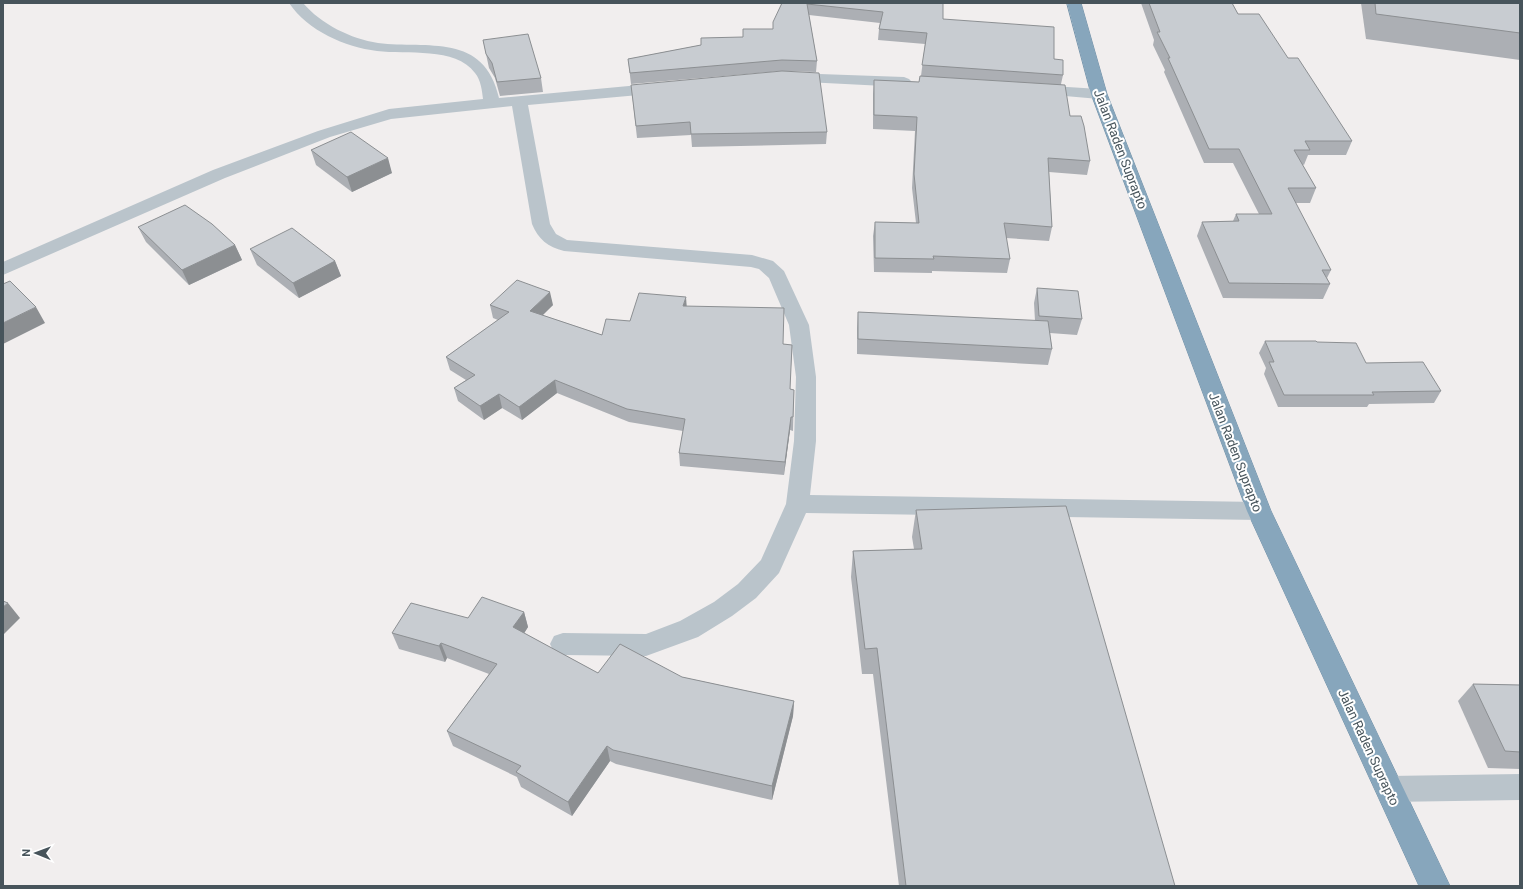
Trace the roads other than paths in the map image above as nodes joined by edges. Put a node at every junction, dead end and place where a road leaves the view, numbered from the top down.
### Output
1 (296, 3) edge
2 (1074, 3) edge
3 (775, 78) edge
4 (922, 83) edge
5 (673, 87) edge
6 (1022, 89) edge
7 (1099, 94) junction
8 (519, 101) junction
9 (492, 103) junction
10 (3, 269) edge
11 (798, 504) junction
12 (1259, 511) junction
13 (563, 644) dead end
14 (1520, 787) edge
15 (1389, 789) junction
16 (1435, 886) edge

1 - 9 street
2 - 7 highway, Jalan Raden Suprapto
3 - 4 street
5 - 8 street
6 - 7 street
7 - 12 highway, Jalan Raden Suprapto
8 - 9 street
8 - 11 street
9 - 10 street
11 - 12 street
11 - 13 street
12 - 15 highway, Jalan Raden Suprapto
14 - 15 street
15 - 16 highway, Jalan Raden Suprapto

